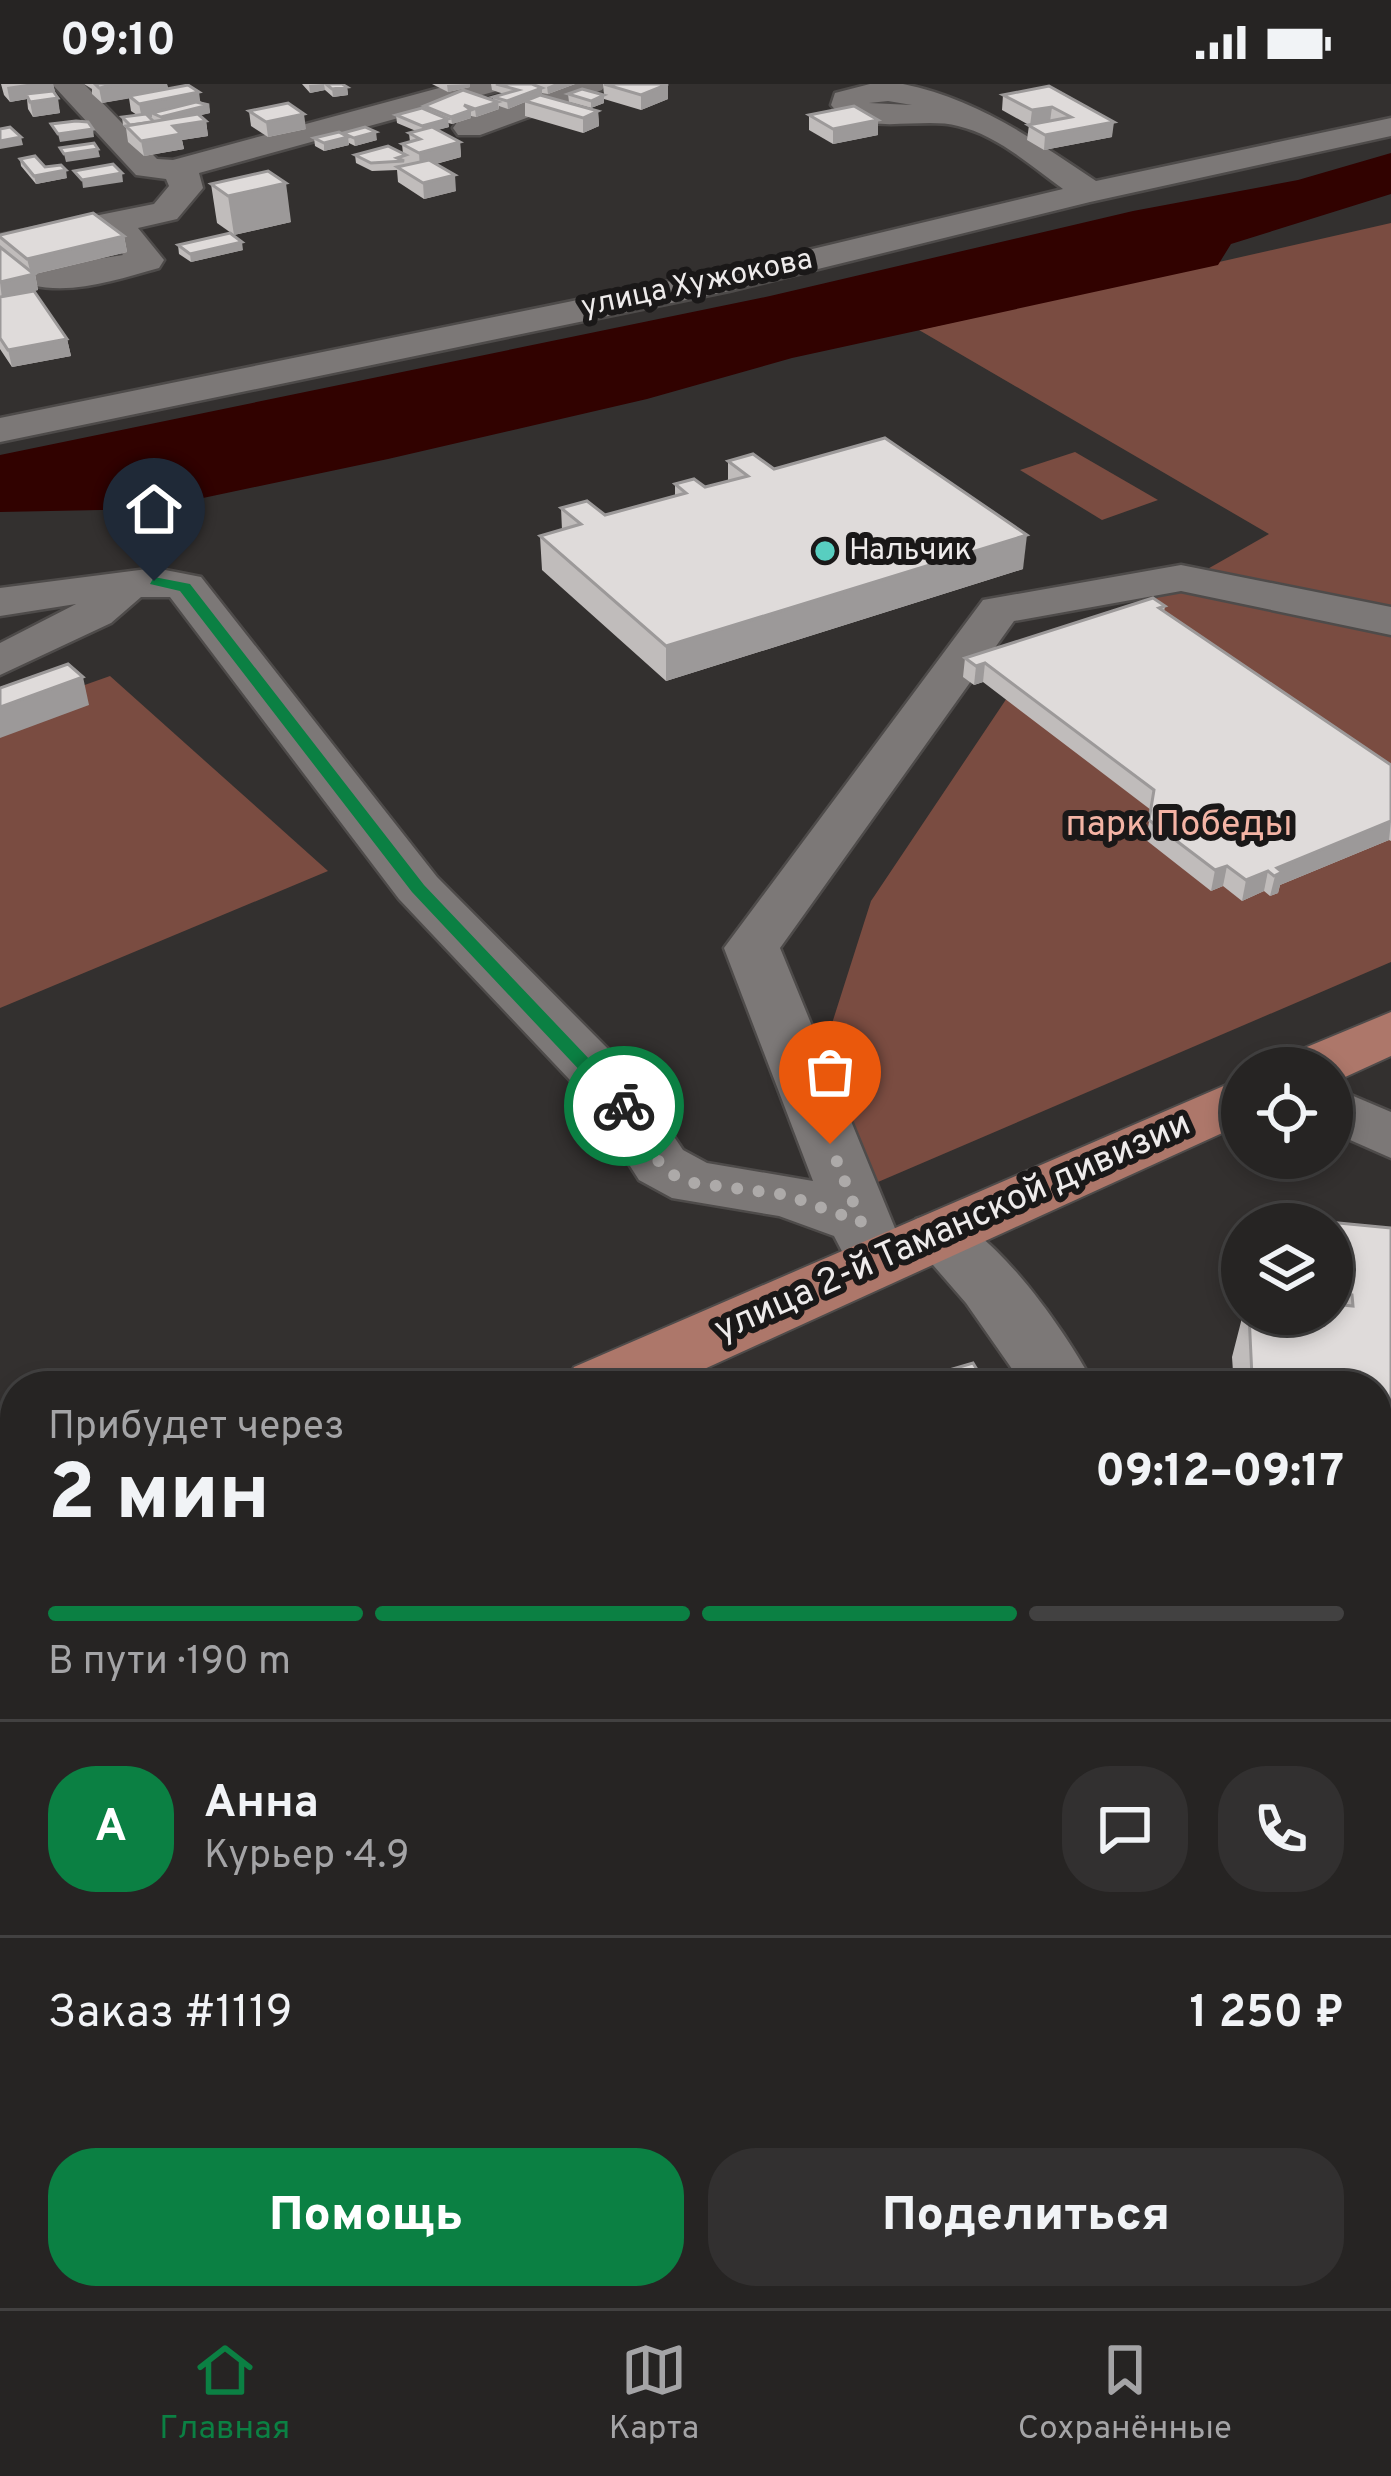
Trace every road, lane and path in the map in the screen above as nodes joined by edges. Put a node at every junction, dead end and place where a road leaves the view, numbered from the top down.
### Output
1 (68, 84) edge
2 (362, 84) edge
3 (489, 84) edge
4 (591, 84) edge
5 (395, 112) junction
6 (957, 116) dead end
7 (1391, 128) edge
8 (442, 135) edge
9 (180, 174) junction
10 (260, 180) edge
11 (1090, 192) junction
12 (114, 222) junction
13 (3, 246) edge
14 (45, 278) edge
15 (0, 430) edge
16 (138, 583) junction
17 (0, 602) edge
18 (1391, 621) edge
19 (0, 662) edge
20 (1391, 1032) edge
21 (1353, 1049) edge
22 (1221, 1109) edge
23 (1353, 1118) edge
24 (1391, 1137) edge
25 (939, 1235) junction
26 (869, 1242) junction
27 (627, 1371) edge
28 (1050, 1371) edge

1 - 9 street
2 - 5 street
3 - 5 street
4 - 8 street
5 - 9 street
6 - 11 street
7 - 11 street, улица Хужокова
9 - 10 street
9 - 12 street
11 - 15 street, улица Хужокова
12 - 13 street
12 - 14 street
16 - 17 street
16 - 19 street
16 - 26 street
18 - 26 street
20 - 21 main road
22 - 25 main road, улица 2-й Таманской дивизии
23 - 24 street
25 - 26 main road, улица 2-й Таманской дивизии
25 - 28 street
26 - 27 main road, улица 2-й Таманской дивизии

